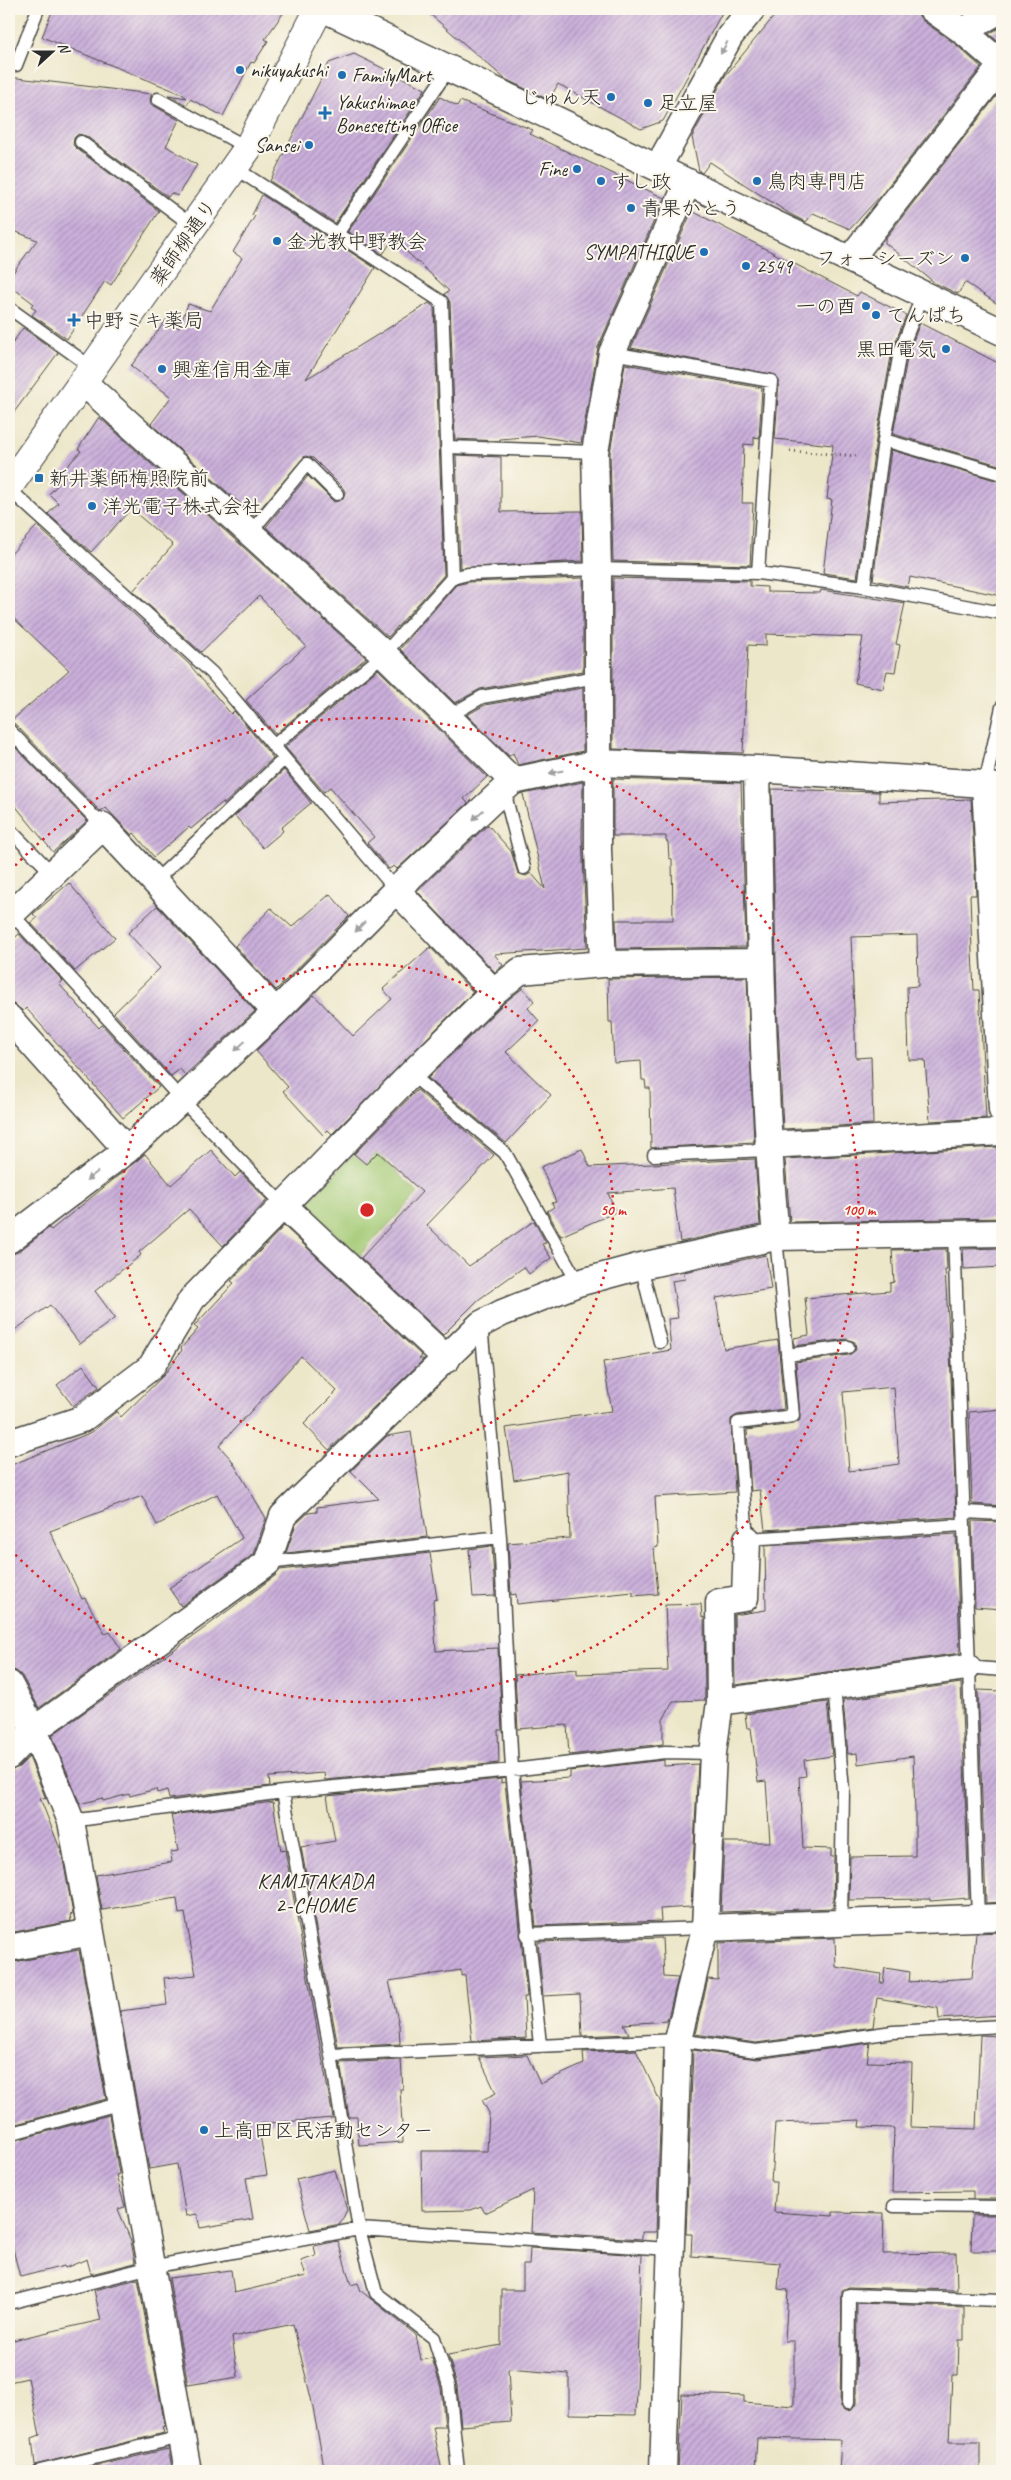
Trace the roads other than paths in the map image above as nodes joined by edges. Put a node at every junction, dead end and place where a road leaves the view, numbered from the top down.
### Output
1 (38, 9) edge
2 (319, 9) edge
3 (324, 9) edge
4 (752, 9) edge
5 (932, 9) edge
6 (1002, 9) edge
7 (963, 31) junction
8 (9, 65) edge
9 (1002, 65) edge
10 (448, 70) junction
11 (158, 99) dead end
12 (81, 142) dead end
13 (241, 158) junction
14 (658, 167) junction
15 (688, 182) junction
16 (194, 226) junction
17 (337, 234) junction
18 (850, 259) junction
19 (923, 294) junction
20 (9, 308) edge
21 (1002, 332) edge
22 (612, 353) junction
23 (89, 376) junction
24 (884, 440) junction
25 (447, 447) junction
26 (595, 452) junction
27 (1002, 474) edge
28 (9, 488) edge
29 (337, 494) dead end
30 (250, 533) junction
31 (598, 569) junction
32 (758, 573) junction
33 (452, 578) junction
34 (864, 587) junction
35 (1002, 613) edge
36 (384, 654) junction
37 (597, 677) junction
38 (1002, 707) edge
39 (447, 717) junction
40 (9, 730) edge
41 (273, 746) junction
42 (284, 759) junction
43 (599, 764) junction
44 (757, 769) junction
45 (508, 786) junction
46 (993, 786) edge
47 (103, 826) junction
48 (9, 828) edge
49 (524, 868) dead end
50 (53, 874) junction
51 (155, 881) junction
52 (396, 890) junction
53 (10, 914) edge
54 (760, 962) junction
55 (603, 964) junction
56 (494, 992) junction
57 (276, 1012) junction
58 (9, 1018) edge
59 (411, 1074) junction
60 (182, 1100) junction
61 (1002, 1110) edge
62 (1002, 1132) edge
63 (768, 1147) junction
64 (126, 1150) junction
65 (654, 1155) dead end
66 (283, 1205) junction
67 (12, 1232) edge
68 (954, 1232) junction
69 (1002, 1233) edge
70 (776, 1237) junction
71 (641, 1266) junction
72 (578, 1283) junction
73 (482, 1324) junction
74 (660, 1342) dead end
75 (848, 1347) dead end
76 (787, 1355) junction
77 (447, 1359) junction
78 (9, 1443) edge
79 (1002, 1514) edge
80 (964, 1519) junction
81 (500, 1537) junction
82 (746, 1539) junction
83 (267, 1563) junction
84 (967, 1667) junction
85 (1002, 1670) edge
86 (9, 1684) edge
87 (834, 1686) junction
88 (720, 1702) junction
89 (34, 1730) junction
90 (713, 1753) junction
91 (9, 1756) edge
92 (512, 1770) junction
93 (283, 1792) junction
94 (70, 1821) junction
95 (990, 1917) edge
96 (841, 1923) junction
97 (705, 1928) junction
98 (90, 1932) junction
99 (527, 1934) junction
100 (9, 1948) edge
101 (1002, 2026) edge
102 (678, 2040) junction
103 (540, 2045) junction
104 (331, 2056) junction
105 (122, 2103) junction
106 (9, 2134) edge
107 (894, 2206) dead end
108 (1002, 2207) edge
109 (359, 2229) junction
110 (669, 2249) junction
111 (151, 2267) junction
112 (1002, 2300) edge
113 (9, 2303) edge
114 (848, 2403) dead end
115 (181, 2437) junction
116 (40, 2471) edge
117 (188, 2471) edge
118 (458, 2471) edge
119 (662, 2471) edge

1 - 8 lane
2 - 13 street, 薬師柳通り
3 - 10 street
4 -> 14 street
5 - 7 street
6 - 7 street
7 - 9 street
9 - 18 street
10 - 14 street
10 - 17 lane
11 - 13 lane
12 - 16 lane
13 - 16 street, 薬師柳通り
13 - 17 lane
14 - 15 street
15 - 18 street
15 - 22 street
16 - 23 street, 薬師柳通り
17 - 25 lane
18 - 19 street
19 - 21 street
19 - 24 lane
20 - 23 lane
22 - 26 street
22 - 32 lane
23 - 28 street, 薬師柳通り
23 - 30 street
24 - 27 lane
24 - 34 lane
25 - 26 lane
25 - 33 lane
26 - 31 street
28 - 41 lane
29 - 30 lane
30 - 36 street
31 - 32 lane
31 - 33 lane
31 - 37 street
32 - 34 lane
33 - 36 lane
34 - 35 lane
36 - 39 street
36 - 41 lane
37 - 39 lane
37 - 43 street
38 - 46 lane
39 - 45 street
40 - 47 lane
41 - 42 lane
42 - 51 lane
42 - 52 lane
43 - 44 street
43 -> 45 street
43 - 55 street
44 - 46 street
44 - 54 street
45 - 49 lane
45 -> 52 street
46 - 61 street
47 - 50 street
47 - 51 street
48 - 50 lane
50 - 53 street
51 - 57 street
52 - 56 street
52 -> 57 street
53 - 60 lane
54 - 55 street
54 - 63 street
55 - 56 street
56 - 59 street
57 -> 60 street
58 - 64 street
59 - 66 street
59 - 72 lane
60 - 64 street
60 - 66 lane
62 - 63 street
63 - 65 lane
63 - 70 street
64 -> 67 street
66 - 77 street
66 - 78 street
68 - 69 street
68 - 70 street
68 - 80 lane
70 - 71 street
70 - 76 lane
71 - 72 street
71 - 74 lane
72 - 73 street
73 - 77 street
73 - 81 lane
75 - 76 lane
76 - 82 lane
77 - 83 street
79 - 80 lane
80 - 82 lane
80 - 84 lane
81 - 83 lane
81 - 92 lane
82 - 88 street
83 - 89 street
84 - 85 lane
84 - 87 street
84 - 95 lane
86 - 89 street
87 - 88 street
87 - 96 lane
88 - 90 street
89 - 91 street
89 - 94 street
90 - 92 lane
90 - 97 street
92 - 93 lane
92 - 99 lane
93 - 94 lane
93 - 104 lane
94 - 98 street
95 - 96 street
96 - 97 street
97 - 99 lane
97 - 102 street
98 - 100 street
98 - 105 street
99 - 103 lane
101 - 102 lane
102 - 103 lane
102 - 110 street
103 - 104 lane
104 - 109 lane
105 - 106 lane
105 - 111 street
107 - 108 lane
109 - 110 lane
109 - 111 lane
109 - 118 lane
110 - 119 street
111 - 113 lane
111 - 115 street
112 - 114 lane
115 - 116 lane
115 - 117 street

